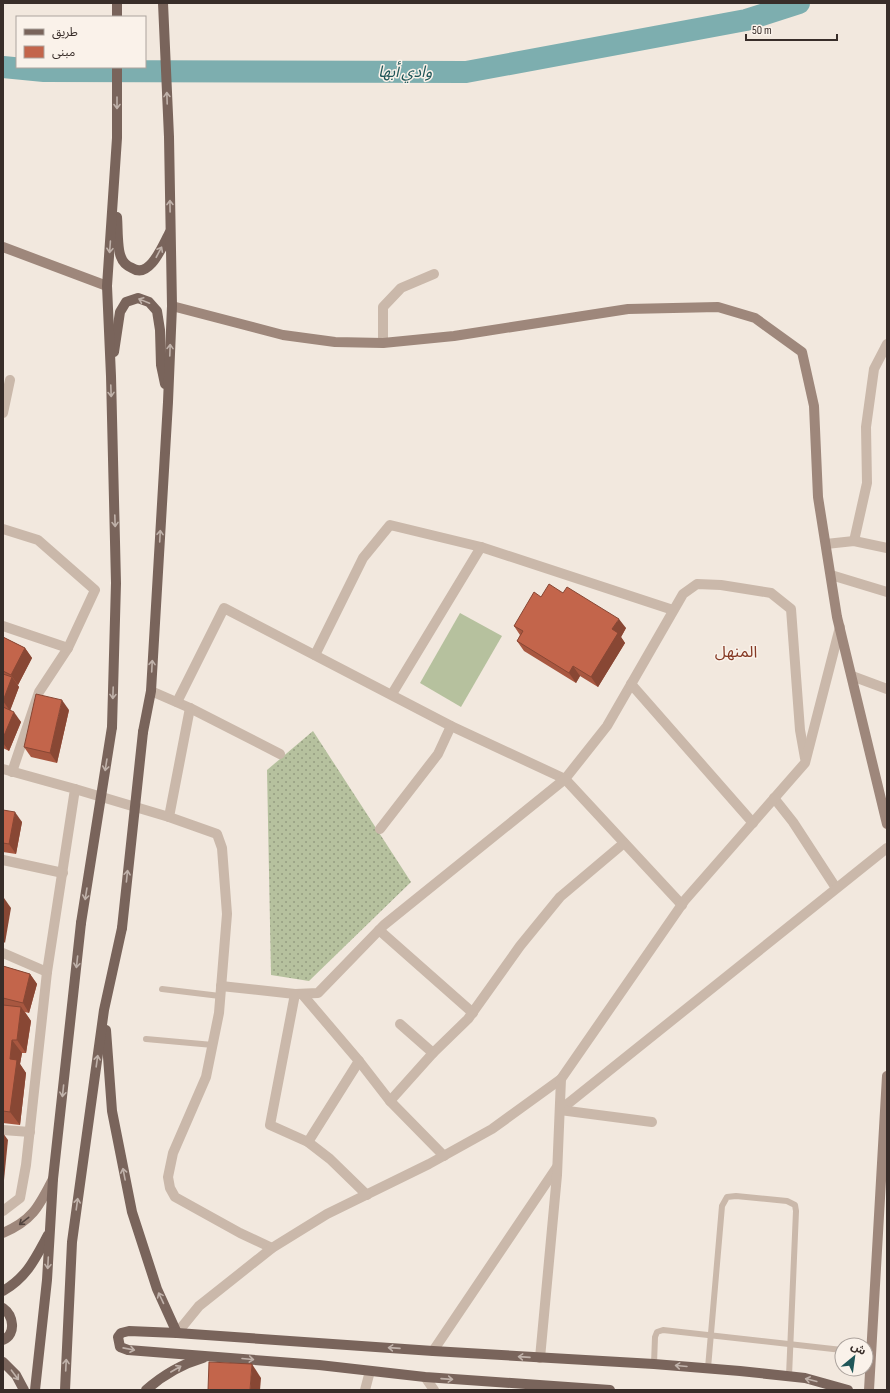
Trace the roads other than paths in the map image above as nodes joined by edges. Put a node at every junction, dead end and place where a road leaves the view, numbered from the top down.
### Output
1 (117, 3) edge
2 (163, 3) edge
3 (117, 16) edge
4 (117, 68) edge
5 (114, 187) junction
6 (170, 231) junction
7 (3, 247) edge
8 (434, 274) dead end
9 (107, 286) junction
10 (172, 306) junction
11 (383, 343) junction
12 (887, 344) edge
13 (111, 376) junction
14 (10, 380) dead end
15 (168, 402) junction
16 (3, 413) edge
17 (3, 529) edge
18 (854, 541) junction
19 (826, 544) junction
20 (481, 547) junction
21 (887, 548) edge
22 (831, 575) junction
23 (887, 592) edge
24 (674, 610) junction
25 (3, 626) edge
26 (840, 627) junction
27 (68, 648) junction
28 (315, 655) junction
29 (852, 676) junction
30 (631, 684) junction
31 (887, 689) edge
32 (151, 691) junction
33 (392, 694) junction
34 (177, 702) junction
35 (190, 708) junction
36 (451, 726) junction
37 (280, 754) dead end
38 (805, 763) junction
39 (8, 771) edge
40 (565, 779) junction
41 (75, 789) junction
42 (774, 798) junction
43 (169, 817) junction
44 (753, 823) junction
45 (887, 824) edge
46 (380, 829) dead end
47 (624, 843) junction
48 (887, 848) edge
49 (3, 860) edge
50 (63, 873) junction
51 (836, 888) junction
52 (682, 905) junction
53 (379, 930) junction
54 (3, 953) edge
55 (47, 972) junction
56 (162, 989) dead end
57 (221, 991) junction
58 (298, 994) junction
59 (104, 1010) junction
60 (473, 1013) junction
61 (400, 1024) dead end
62 (146, 1039) dead end
63 (213, 1045) junction
64 (433, 1053) junction
65 (359, 1061) junction
66 (887, 1076) edge
67 (561, 1079) junction
68 (390, 1101) junction
69 (560, 1110) junction
70 (652, 1122) dead end
71 (3, 1130) edge
72 (30, 1132) junction
73 (308, 1142) junction
74 (444, 1156) junction
75 (557, 1167) junction
76 (53, 1179) junction
77 (367, 1195) junction
78 (3, 1211) edge
79 (50, 1232) junction
80 (3, 1233) edge
81 (272, 1248) junction
82 (3, 1291) edge
83 (3, 1308) edge
84 (177, 1333) junction
85 (710, 1335) junction
86 (869, 1337) edge
87 (3, 1340) edge
88 (790, 1344) junction
89 (834, 1349) edge
90 (433, 1351) junction
91 (209, 1356) junction
92 (540, 1358) junction
93 (3, 1362) edge
94 (654, 1364) junction
95 (708, 1368) junction
96 (370, 1371) junction
97 (789, 1376) junction
98 (425, 1377) junction
99 (869, 1377) edge
100 (24, 1390) edge
101 (35, 1390) edge
102 (65, 1390) edge
103 (146, 1390) edge
104 (365, 1390) edge
105 (434, 1390) edge
106 (610, 1390) edge
107 (848, 1390) edge
108 (869, 1390) edge

1 - 3 main road
6 -> 2 main road
4 -> 5 main road
5 -> 6 main road
5 -> 9 main road
6 - 10 main road
7 - 9 street
8 - 11 street
9 - 13 main road
10 - 11 street
15 -> 10 main road
11 - 19 street
12 - 18 street
15 -> 13 main road
13 -> 76 main road, bridge
14 - 16 street
32 -> 15 main road
17 - 27 street
18 - 19 street
18 - 21 street
19 - 22 street
20 - 24 street
20 - 28 street
20 - 33 street
22 - 23 street
22 - 26 street
24 - 30 street
24 - 38 street
25 - 27 street
26 - 29 street
26 - 38 street
27 - 39 street
28 - 33 street
28 - 34 street
29 - 31 street
29 - 45 street
30 - 40 street
30 - 44 street
32 - 34 street
59 -> 32 main road, bridge
33 - 36 street
34 - 35 street
35 - 37 street
35 - 43 street
36 - 40 street
36 - 46 street
38 - 42 street
39 - 41 street
40 - 47 street
40 - 53 street
41 - 43 street
41 - 50 street
42 - 44 street
42 - 51 street
43 - 57 street
44 - 52 street
47 - 52 street
47 - 60 street
48 - 51 street
49 - 50 street
50 - 55 street
51 - 69 street
52 - 67 street
53 - 58 street
53 - 60 street
54 - 55 street
55 - 72 street
56 - 57 lane
57 - 58 street
57 - 63 street
58 - 65 street
58 - 73 street
84 -> 59 main road
102 -> 59 main road
60 - 64 street
61 - 64 street
62 - 63 lane
63 - 81 street
64 - 68 street
65 - 68 street
65 - 73 street
66 - 86 street
67 - 69 street
67 - 74 street
68 - 74 street
69 - 70 street
69 - 75 street
71 - 72 street
72 - 78 street
73 - 77 street
74 - 77 street
75 - 90 street
75 - 92 street
76 - 79 main road
76 -> 80 street
77 - 81 street
79 - 82 main road
79 -> 101 main road
81 - 84 street
83 - 87 main road
90 -> 84 main road
84 -> 91 main road
85 - 88 lane
85 - 88 lane
85 - 94 lane
85 - 95 lane
88 - 89 lane
88 - 97 lane
92 -> 90 main road
91 -> 96 main road
103 -> 91 main road
92 - 94 main road
93 -> 100 main road
95 -> 94 main road
95 - 97 main road
96 - 98 main road
96 - 104 street
107 -> 97 main road
98 - 105 street
98 -> 106 main road
99 - 108 street

